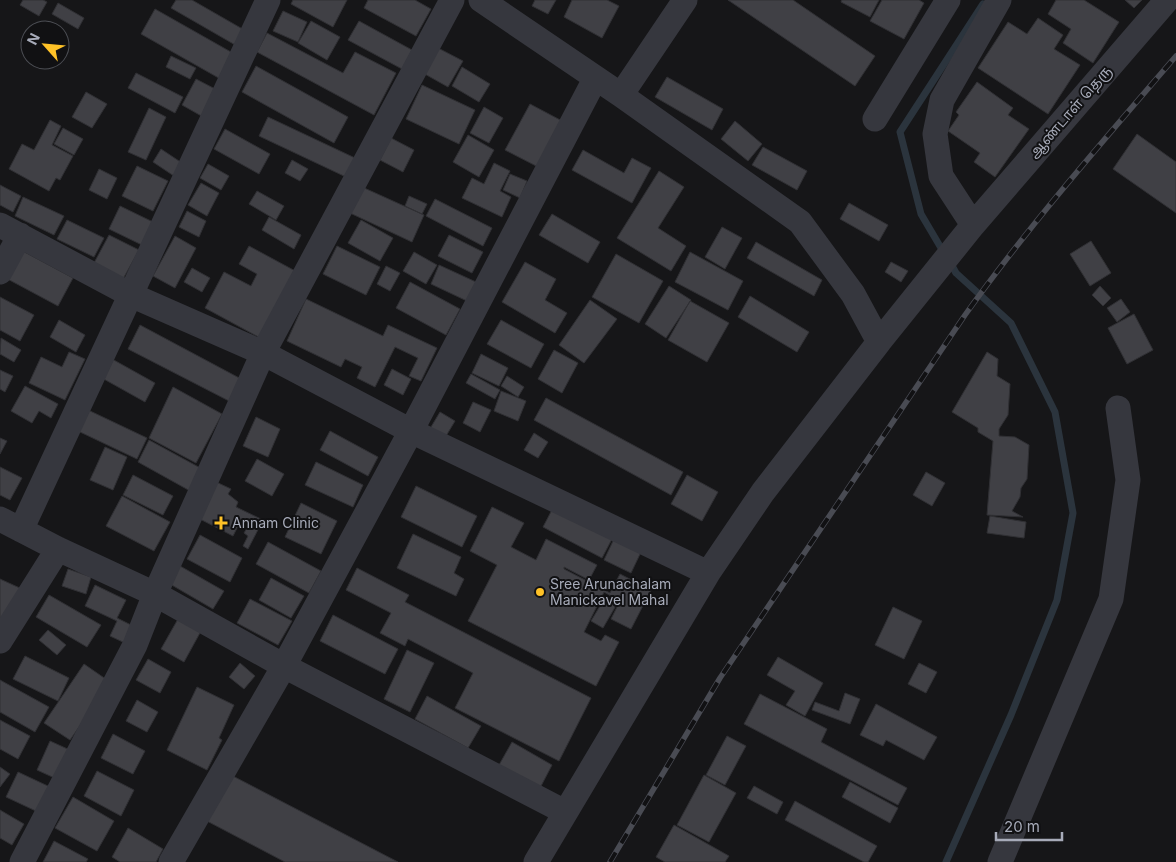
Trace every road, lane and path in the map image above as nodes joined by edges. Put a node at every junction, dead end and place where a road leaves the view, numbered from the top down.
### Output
1 (268, 0) edge
2 (452, 0) edge
3 (482, 0) edge
4 (685, 0) edge
5 (948, 0) edge
6 (999, 0) edge
7 (1167, 0) edge
8 (595, 79) junction
9 (621, 95) junction
10 (876, 119) dead end
11 (973, 225) junction
12 (10, 230) edge
13 (0, 272) edge
14 (132, 295) junction
15 (878, 342) junction
16 (263, 353) junction
17 (1118, 408) dead end
18 (411, 431) junction
19 (10, 524) edge
20 (58, 549) junction
21 (708, 573) junction
22 (155, 594) junction
23 (0, 641) edge
24 (284, 666) junction
25 (565, 812) junction
26 (22, 862) edge
27 (171, 862) edge
28 (536, 862) edge
29 (1000, 862) edge

1 - 14 street
2 - 16 street
3 - 8 street
4 - 9 street
5 - 10 street
6 - 11 street
7 - 11 street, ஆண்டாள் தெரு
8 - 9 street
8 - 18 street
9 - 15 street
11 - 15 street, ஆண்டாள் தெரு
12 - 13 street
12 - 14 street
14 - 16 street
14 - 19 street
15 - 21 street, ஆண்டாள் தெரு
16 - 18 street
16 - 22 street
17 - 29 street
18 - 21 street
18 - 24 street
19 - 20 street
20 - 22 street
20 - 23 street
21 - 25 street, ஆண்டாள் தெரு
22 - 24 street
22 - 26 street
24 - 25 street
24 - 27 street
25 - 28 street, ஆண்டாள் தெரு

